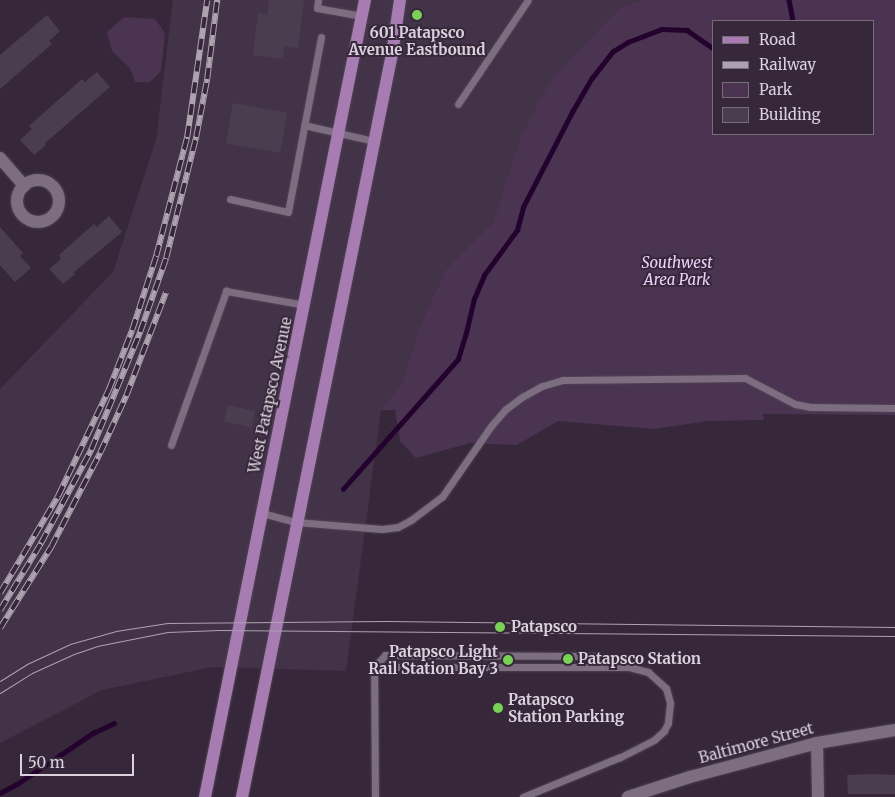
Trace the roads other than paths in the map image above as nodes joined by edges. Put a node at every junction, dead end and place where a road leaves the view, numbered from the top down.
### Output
1 (318, 0) edge
2 (365, 0) edge
3 (400, 0) edge
4 (528, 0) edge
5 (362, 16) junction
6 (321, 37) dead end
7 (458, 104) dead end
8 (304, 125) junction
9 (340, 133) junction
10 (374, 141) junction
11 (0, 158) edge
12 (24, 186) dead end
13 (230, 199) dead end
14 (305, 305) junction
15 (895, 408) edge
16 (171, 445) dead end
17 (262, 513) junction
18 (296, 522) junction
19 (374, 667) junction
20 (620, 667) junction
21 (895, 730) edge
22 (817, 743) junction
23 (216, 744) junction
24 (205, 797) edge
25 (213, 797) edge
26 (242, 797) edge
27 (375, 797) edge
28 (523, 797) edge
29 (628, 797) edge
30 (818, 797) edge

1 - 5 lane
2 - 5 main road, West Patapsco Avenue
3 - 10 main road
4 - 7 lane
5 - 9 main road, West Patapsco Avenue
6 - 8 lane
8 - 9 lane
8 - 13 lane
9 - 10 lane
9 - 14 main road, West Patapsco Avenue
10 - 18 main road
11 - 12 street
14 - 16 lane
14 - 17 main road, West Patapsco Avenue
15 - 18 lane
17 - 18 lane
17 - 23 main road, West Patapsco Avenue
18 - 26 main road
19 - 20 lane
19 - 20 lane
19 - 27 lane
20 - 28 lane
21 - 22 street, Baltimore Street
22 - 29 street, Baltimore Street
22 - 30 street
23 - 24 main road, West Patapsco Avenue
23 - 25 main road

